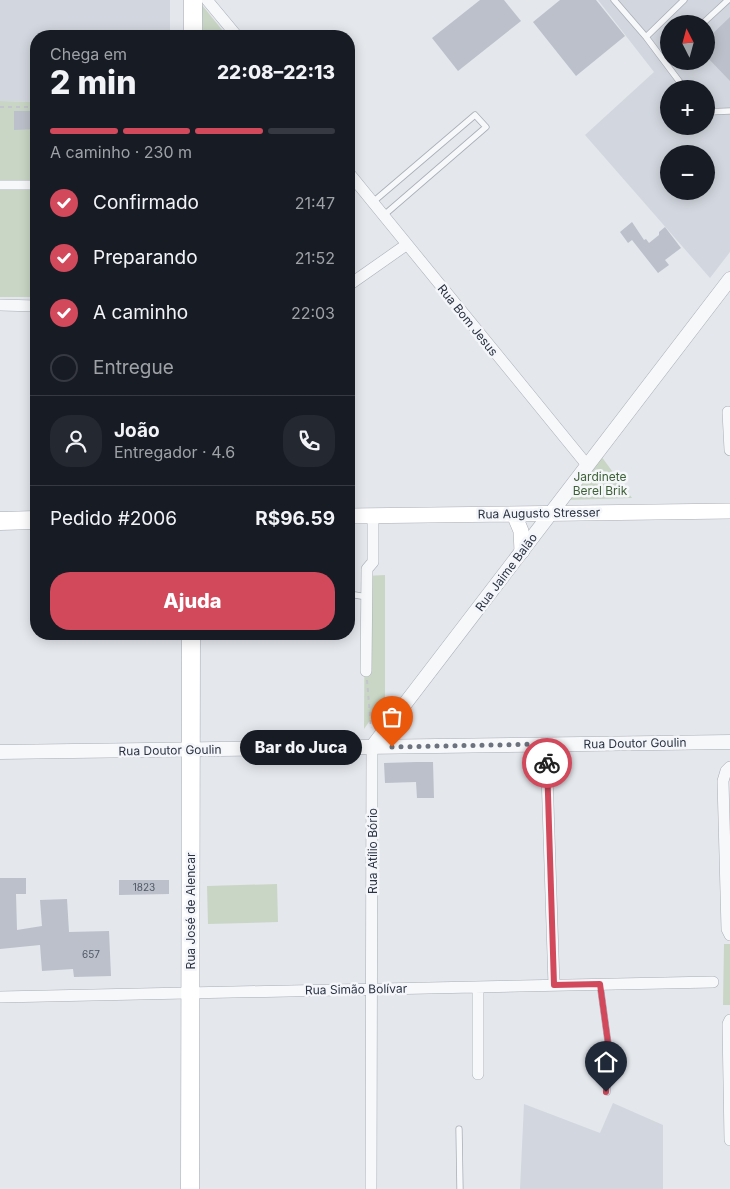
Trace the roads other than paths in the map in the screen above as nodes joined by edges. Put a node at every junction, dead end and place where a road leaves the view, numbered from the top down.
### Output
1 (193, 0) edge
2 (207, 0) edge
3 (614, 0) edge
4 (684, 0) edge
5 (728, 0) edge
6 (712, 15) edge
7 (193, 30) edge
8 (232, 30) edge
9 (646, 37) junction
10 (678, 80) edge
11 (715, 112) edge
12 (730, 112) edge
13 (355, 180) edge
14 (0, 185) edge
15 (30, 185) edge
16 (373, 202) junction
17 (383, 216) junction
18 (406, 245) junction
19 (355, 280) edge
20 (729, 281) edge
21 (0, 306) edge
22 (30, 306) edge
23 (728, 412) dead end
24 (730, 450) edge
25 (588, 465) junction
26 (730, 511) edge
27 (551, 513) junction
28 (514, 514) junction
29 (355, 516) edge
30 (373, 516) junction
31 (30, 520) edge
32 (0, 521) edge
33 (522, 551) junction
34 (355, 595) edge
35 (367, 597) junction
36 (191, 640) edge
37 (366, 671) road end
38 (730, 742) edge
39 (546, 744) junction
40 (372, 747) junction
41 (190, 750) junction
42 (0, 752) edge
43 (730, 767) edge
44 (730, 936) edge
45 (713, 982) dead end
46 (600, 984) junction
47 (554, 985) junction
48 (478, 987) junction
49 (372, 989) junction
50 (190, 993) junction
51 (0, 997) edge
52 (730, 1020) edge
53 (478, 1074) dead end
54 (606, 1092) dead end
55 (459, 1129) dead end
56 (730, 1140) edge
57 (190, 1189) edge
58 (371, 1189) edge
59 (460, 1189) edge

1 - 7 main road
2 - 8 street
3 - 9 lane
4 - 9 lane
5 - 6 lane
9 - 10 lane
11 - 12 lane
13 - 16 street, Rua Bom Jesus
14 - 15 street
16 - 17 street, Rua Bom Jesus
16 - 17 lane
17 - 18 street, Rua Bom Jesus
18 - 19 street
18 - 25 street, Rua Bom Jesus
20 - 25 street, Rua Jaime Balão
21 - 22 street
23 - 24 street
25 - 27 street, Rua Jaime Balão
26 - 27 main road, Rua Augusto Stresser
27 - 28 main road, Rua Augusto Stresser
27 - 33 street, Rua Jaime Balão
28 - 30 main road, Rua Augusto Stresser
28 - 33 main road
29 - 30 main road, Rua Augusto Stresser
30 - 35 street
31 - 32 main road
33 - 40 street, Rua Jaime Balão
34 - 35 lane
35 - 37 street
36 - 41 main road, Rua José de Alencar
38 - 39 street, Rua Doutor Goulin
39 - 40 street, Rua Doutor Goulin
39 - 47 street
40 - 41 street, Rua Doutor Goulin
40 - 49 street, Rua Atílio Bório
41 - 42 street, Rua Doutor Goulin
41 - 50 main road, Rua José de Alencar
43 - 44 street
45 - 46 street, Rua Simão Bolívar
46 - 47 street, Rua Simão Bolívar
46 - 54 lane
47 - 48 street, Rua Simão Bolívar
48 - 49 street, Rua Simão Bolívar
48 - 53 street
49 - 50 street, Rua Simão Bolívar
49 - 58 street, Rua Atílio Bório
50 - 51 street, Rua Simão Bolívar
50 - 57 main road, Rua José de Alencar
52 - 56 street
55 - 59 lane

